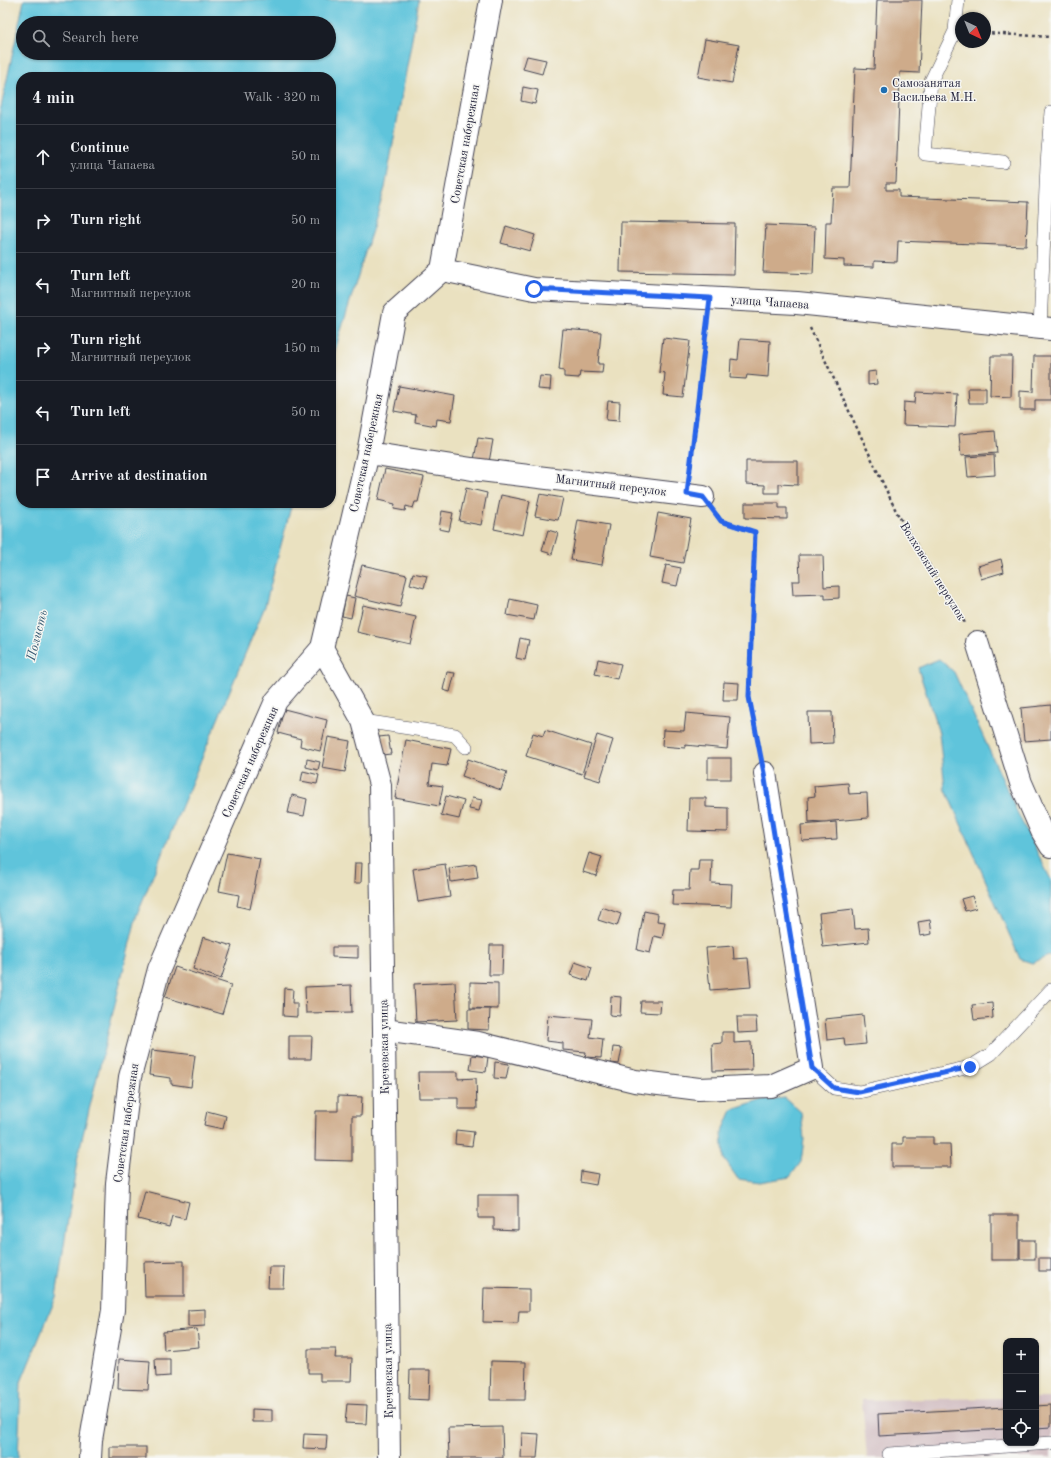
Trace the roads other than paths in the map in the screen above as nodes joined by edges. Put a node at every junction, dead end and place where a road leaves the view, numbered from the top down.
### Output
1 (491, 0) edge
2 (958, 0) edge
3 (1051, 112) edge
4 (1003, 162) dead end
5 (442, 270) junction
6 (1046, 328) edge
7 (368, 453) junction
8 (695, 496) road end
9 (977, 642) road end
10 (322, 648) junction
11 (363, 720) junction
12 (466, 747) dead end
13 (764, 773) road end
14 (1051, 846) edge
15 (1051, 990) edge
16 (384, 1030) junction
17 (812, 1068) junction
18 (1051, 1443) edge
19 (889, 1454) dead end
20 (90, 1458) edge
21 (389, 1458) edge

1 - 5 street, Советская набережная
2 - 4 lane
3 - 6 lane
5 - 6 street, улица Чапаева
5 - 7 street, Советская набережная
7 - 8 street, Магнитный переулок
7 - 10 street, Советская набережная
9 - 14 street
10 - 11 street, Кречевская улица
10 - 20 street, Советская набережная
11 - 12 lane
11 - 16 street, Кречевская улица
13 - 17 street
15 - 17 lane
16 - 17 street
16 - 21 street, Кречевская улица
18 - 19 lane

